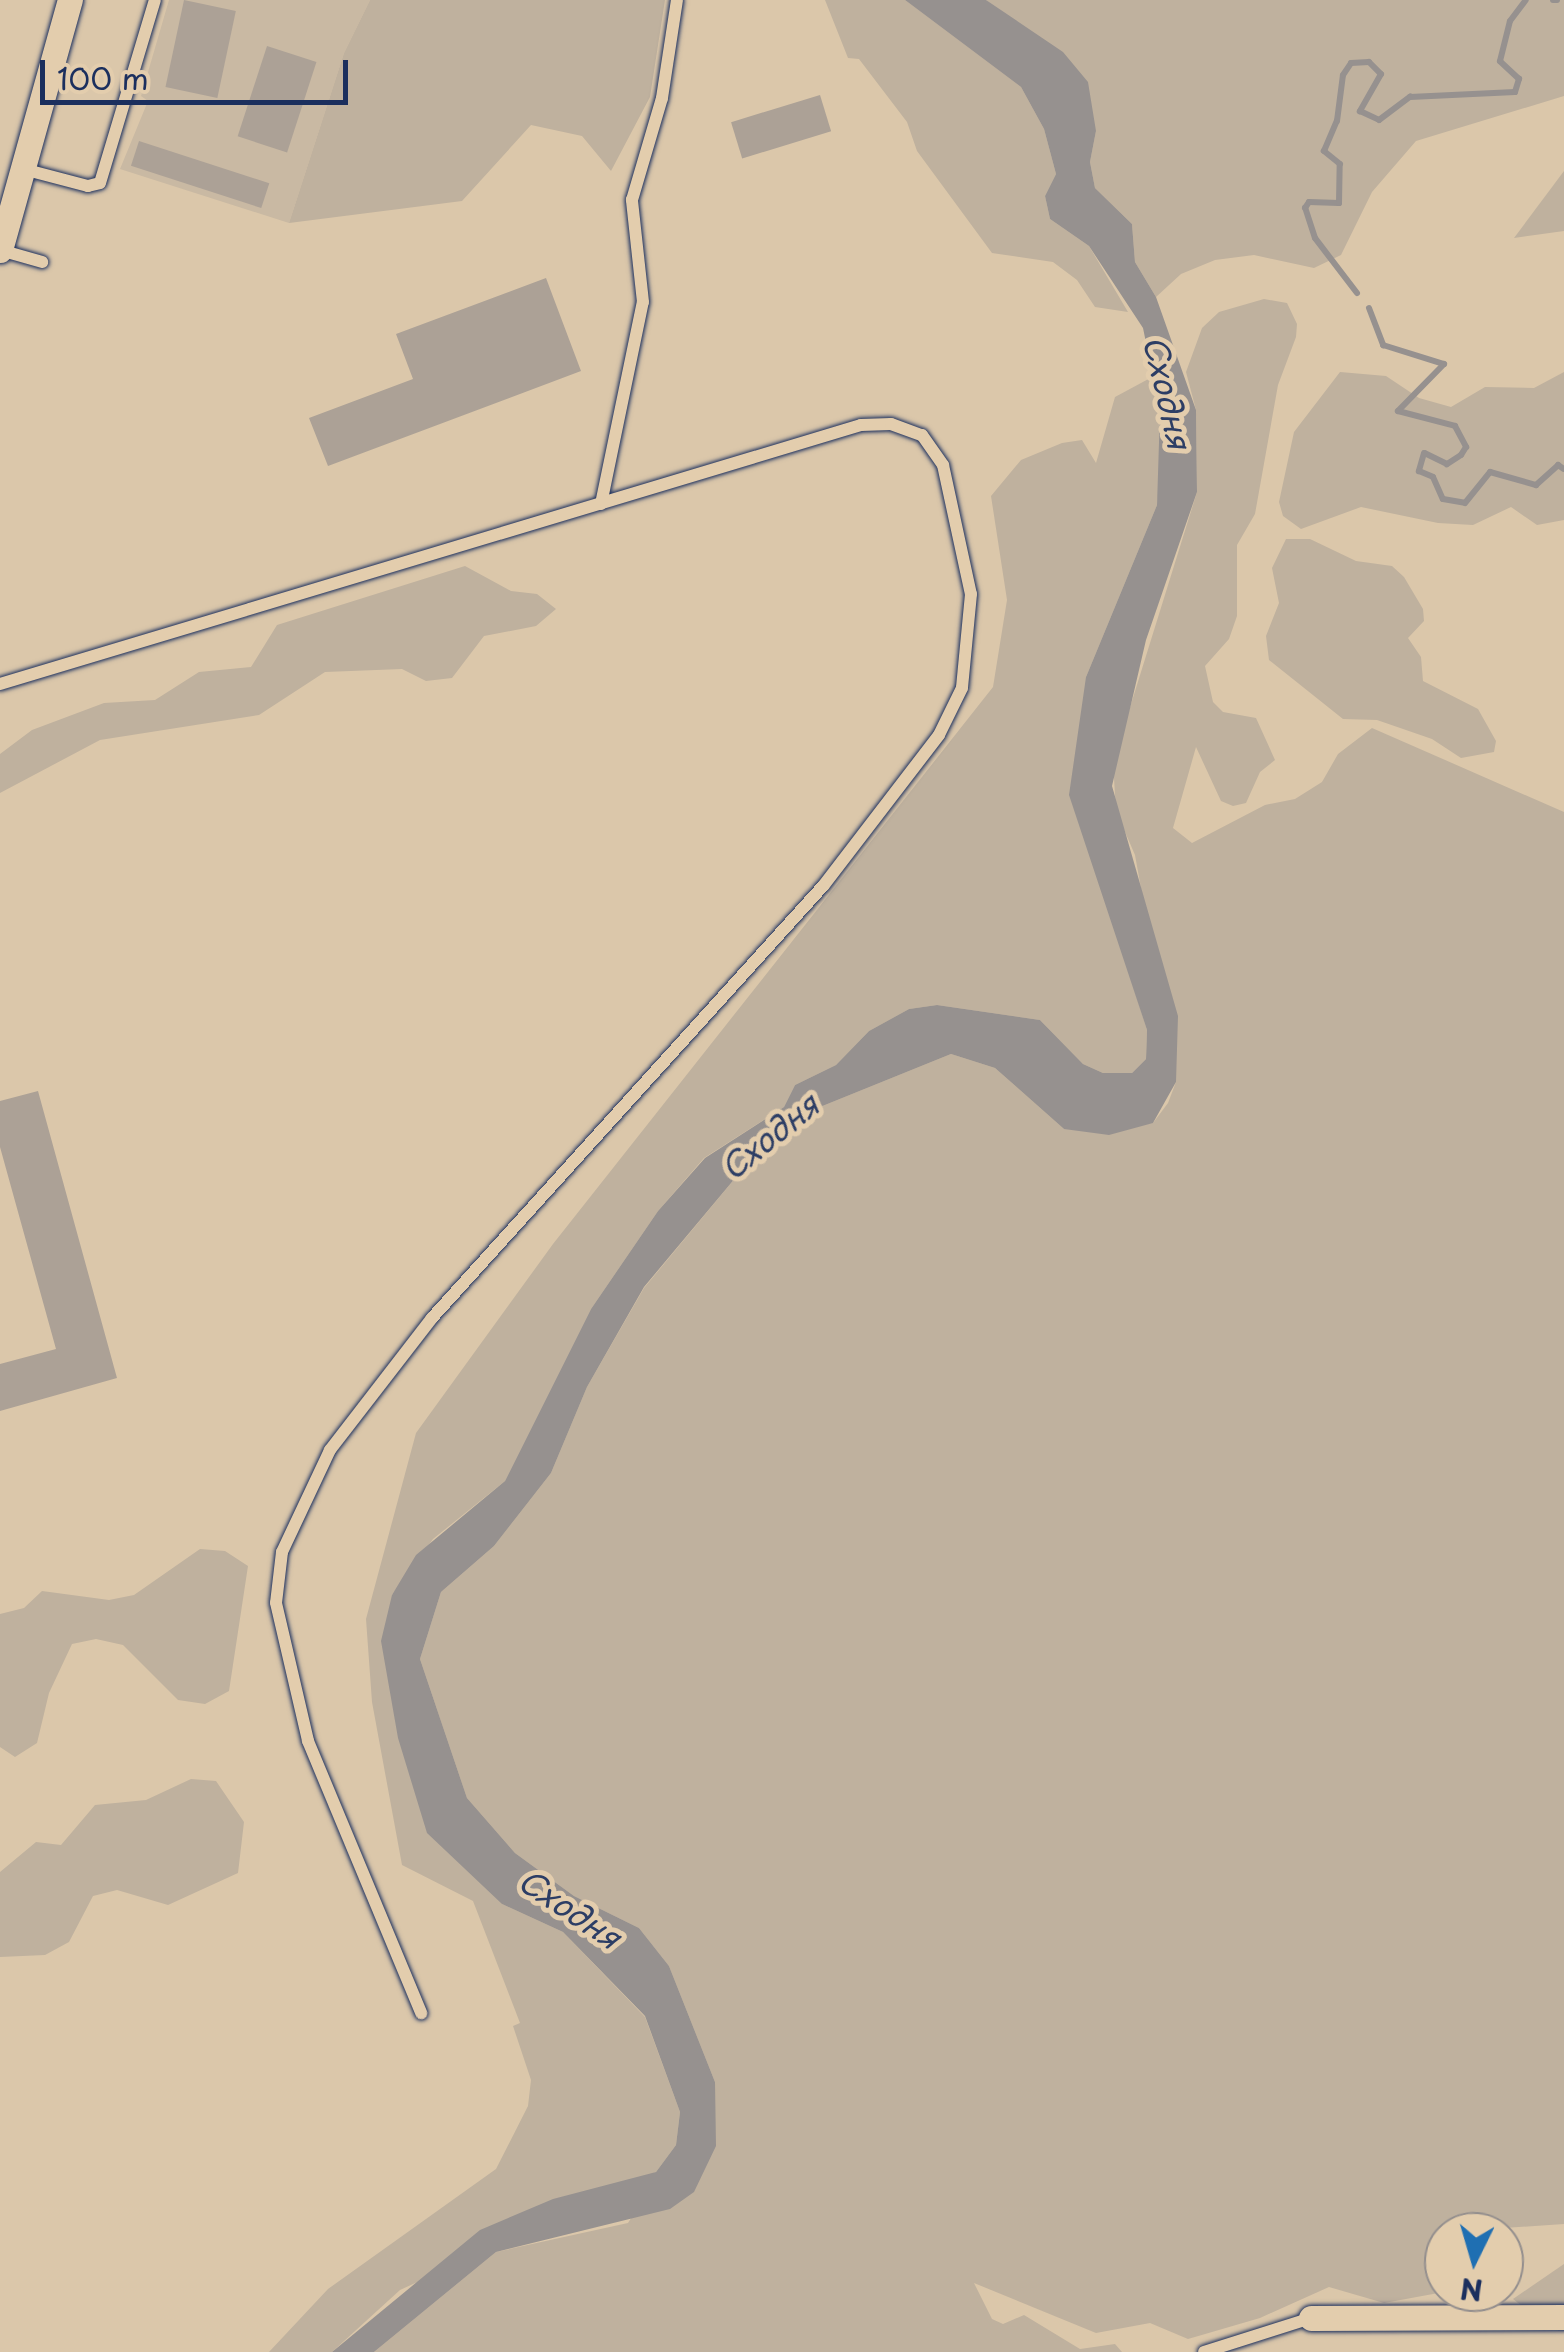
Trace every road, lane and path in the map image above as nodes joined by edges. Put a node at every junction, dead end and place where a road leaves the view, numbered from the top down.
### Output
1 (70, 0) edge
2 (155, 0) edge
3 (677, 0) edge
4 (23, 169) junction
5 (0, 250) edge
6 (42, 262) dead end
7 (601, 504) junction
8 (0, 684) edge
9 (421, 2014) dead end
10 (1311, 2318) joint
11 (1564, 2318) edge
12 (1204, 2352) edge

1 - 4 street
2 - 4 lane
3 - 7 lane
4 - 5 street
5 - 6 lane
7 - 8 lane
7 - 9 lane
10 - 11 street
10 - 12 lane

